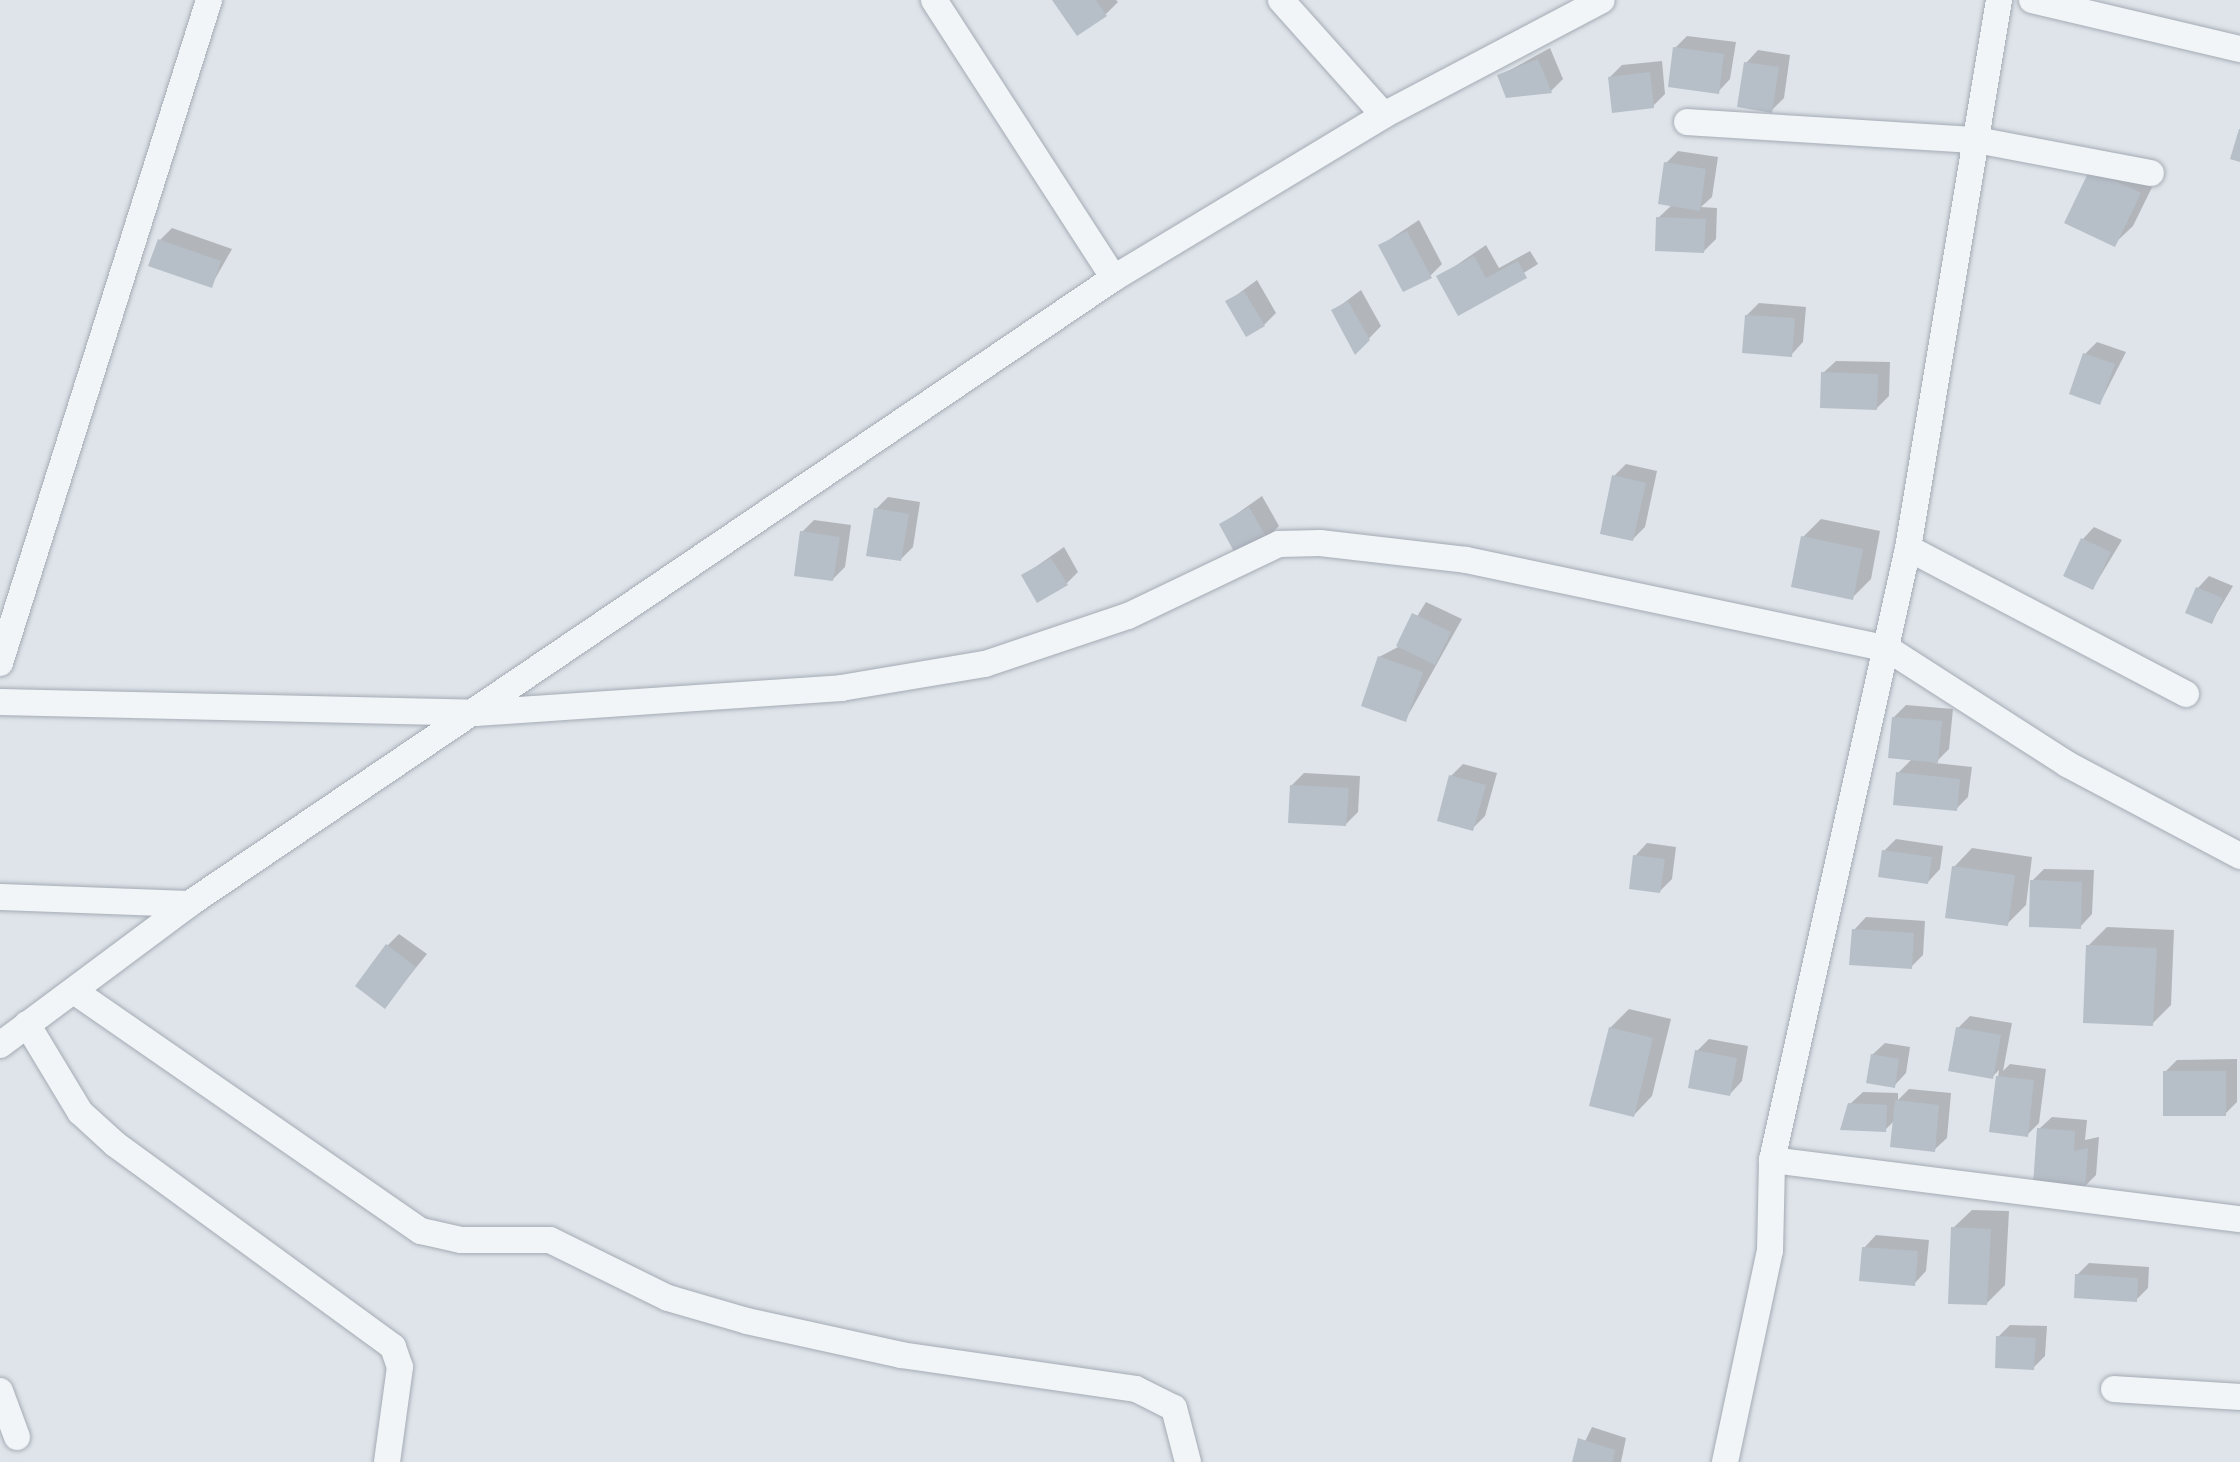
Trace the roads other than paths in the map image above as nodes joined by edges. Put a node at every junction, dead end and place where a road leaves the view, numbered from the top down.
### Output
1 (209, 0) edge
2 (934, 0) edge
3 (1281, 0) edge
4 (1602, 0) edge
5 (1999, 0) edge
6 (2032, 0) edge
7 (2240, 49) edge
8 (1384, 115) junction
9 (1687, 122) dead end
10 (1976, 140) junction
11 (2151, 173) dead end
12 (1114, 278) junction
13 (1908, 548) junction
14 (1888, 649) junction
15 (0, 663) edge
16 (2186, 694) dead end
17 (0, 702) edge
18 (476, 713) junction
19 (2240, 856) edge
20 (0, 897) edge
21 (189, 904) junction
22 (74, 991) junction
23 (27, 1024) junction
24 (0, 1045) edge
25 (1772, 1160) junction
26 (2240, 1219) edge
27 (2114, 1389) dead end
28 (0, 1391) edge
29 (2240, 1397) edge
30 (17, 1437) dead end
31 (387, 1462) edge
32 (1188, 1462) edge
33 (1725, 1462) edge

1 - 15 street
2 - 12 street
3 - 8 street
4 - 8 street
5 - 10 street
6 - 7 street
8 - 12 street
9 - 10 street
10 - 11 street
10 - 13 street
12 - 18 street
13 - 14 street
13 - 16 street
14 - 18 street
14 - 19 street
14 - 25 street
17 - 18 street
18 - 21 street
20 - 21 street
21 - 22 street
22 - 23 street
22 - 32 street
23 - 24 street
23 - 31 street
25 - 26 street
25 - 33 street
27 - 29 street
28 - 30 street

